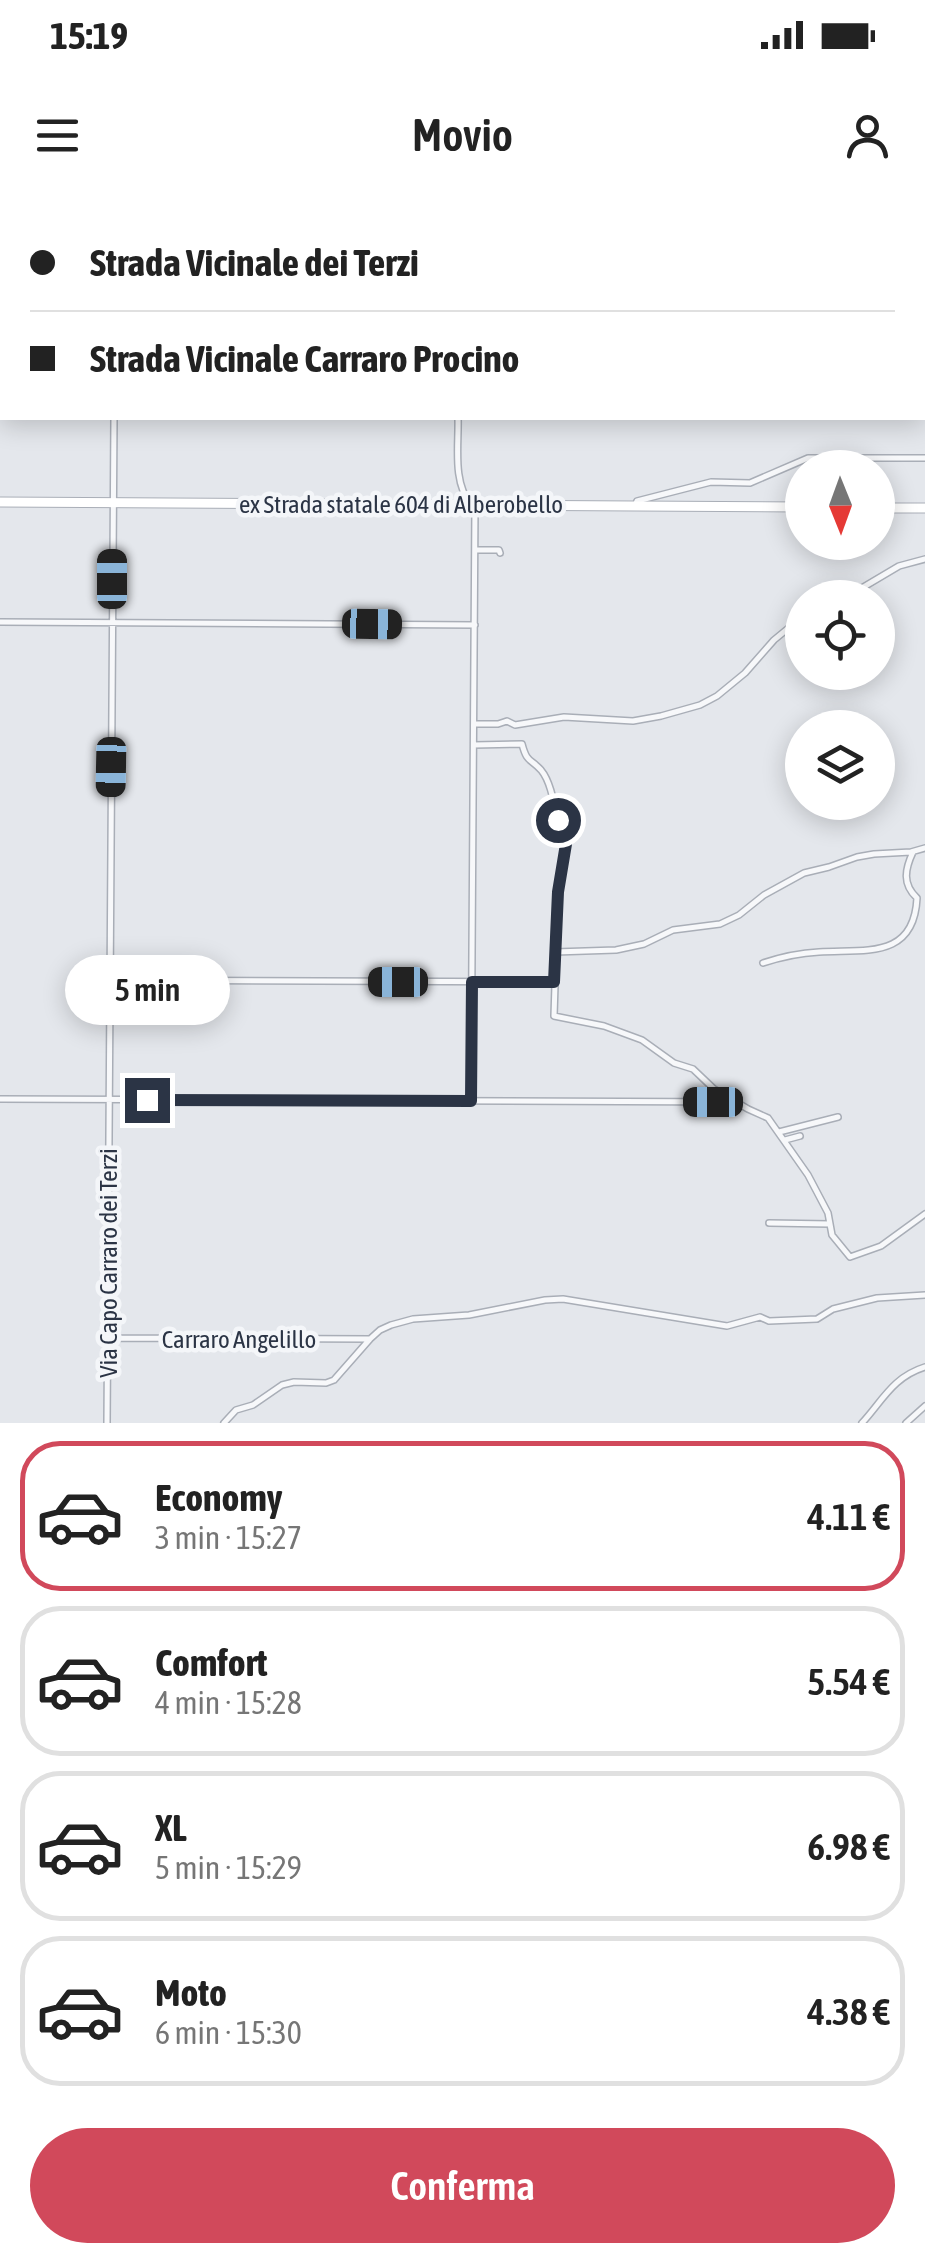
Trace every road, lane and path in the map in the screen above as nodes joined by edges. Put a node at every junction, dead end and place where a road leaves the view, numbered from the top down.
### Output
1 (114, 420) edge
2 (458, 420) edge
3 (925, 458) edge
4 (0, 502) edge
5 (113, 502) junction
6 (473, 505) junction
7 (635, 506) junction
8 (785, 507) edge
9 (895, 508) edge
10 (925, 508) edge
11 (475, 550) junction
12 (500, 553) dead end
13 (925, 559) edge
14 (876, 580) edge
15 (0, 622) edge
16 (112, 622) junction
17 (474, 625) junction
18 (785, 631) edge
19 (474, 724) junction
20 (474, 744) junction
21 (925, 848) edge
22 (913, 852) junction
23 (850, 950) junction
24 (836, 951) junction
25 (555, 952) junction
26 (836, 960) dead end
27 (852, 960) dead end
28 (763, 963) dead end
29 (101, 980) dead end
30 (109, 980) junction
31 (472, 982) junction
32 (554, 982) junction
33 (0, 1098) edge
34 (109, 1099) junction
35 (471, 1101) junction
36 (738, 1102) junction
37 (838, 1116) dead end
38 (779, 1132) junction
39 (800, 1136) dead end
40 (785, 1140) junction
41 (925, 1214) edge
42 (769, 1224) dead end
43 (830, 1224) junction
44 (925, 1295) edge
45 (107, 1338) junction
46 (370, 1339) junction
47 (925, 1367) edge
48 (925, 1406) edge
49 (107, 1423) edge
50 (224, 1423) edge
51 (862, 1423) edge
52 (906, 1423) edge

1 - 5 street, Via Capo Carraro dei Terzi
2 - 6 street
3 - 7 street
4 - 5 main road, ex Strada statale 604 di Alberobello
5 - 6 main road, ex Strada statale 604 di Alberobello
5 - 16 street, Via Capo Carraro dei Terzi
6 - 7 main road, ex Strada statale 604 di Alberobello
6 - 11 street
7 - 8 main road, ex Strada statale 604 di Alberobello
9 - 10 main road
11 - 12 street
11 - 17 street
13 - 14 street
15 - 16 street
16 - 17 street
16 - 30 street, Via Capo Carraro dei Terzi
17 - 19 street
18 - 19 street
19 - 20 street
20 - 25 street
20 - 31 street
21 - 22 street
22 - 23 street
22 - 25 street
23 - 24 street
23 - 27 street
24 - 26 street
24 - 28 street
25 - 32 street
29 - 30 street
30 - 31 street
30 - 34 street, Via Capo Carraro dei Terzi
31 - 32 street
31 - 35 street
32 - 36 street
33 - 34 street
34 - 35 street
34 - 45 street, Via Capo Carraro dei Terzi
35 - 36 street
36 - 38 street
37 - 38 street
38 - 40 street
39 - 40 street
40 - 43 street
41 - 43 street
42 - 43 street
44 - 46 street
45 - 46 street, Carraro Angelillo
45 - 49 street, Via Capo Carraro dei Terzi
46 - 50 street
47 - 51 street
48 - 52 street

